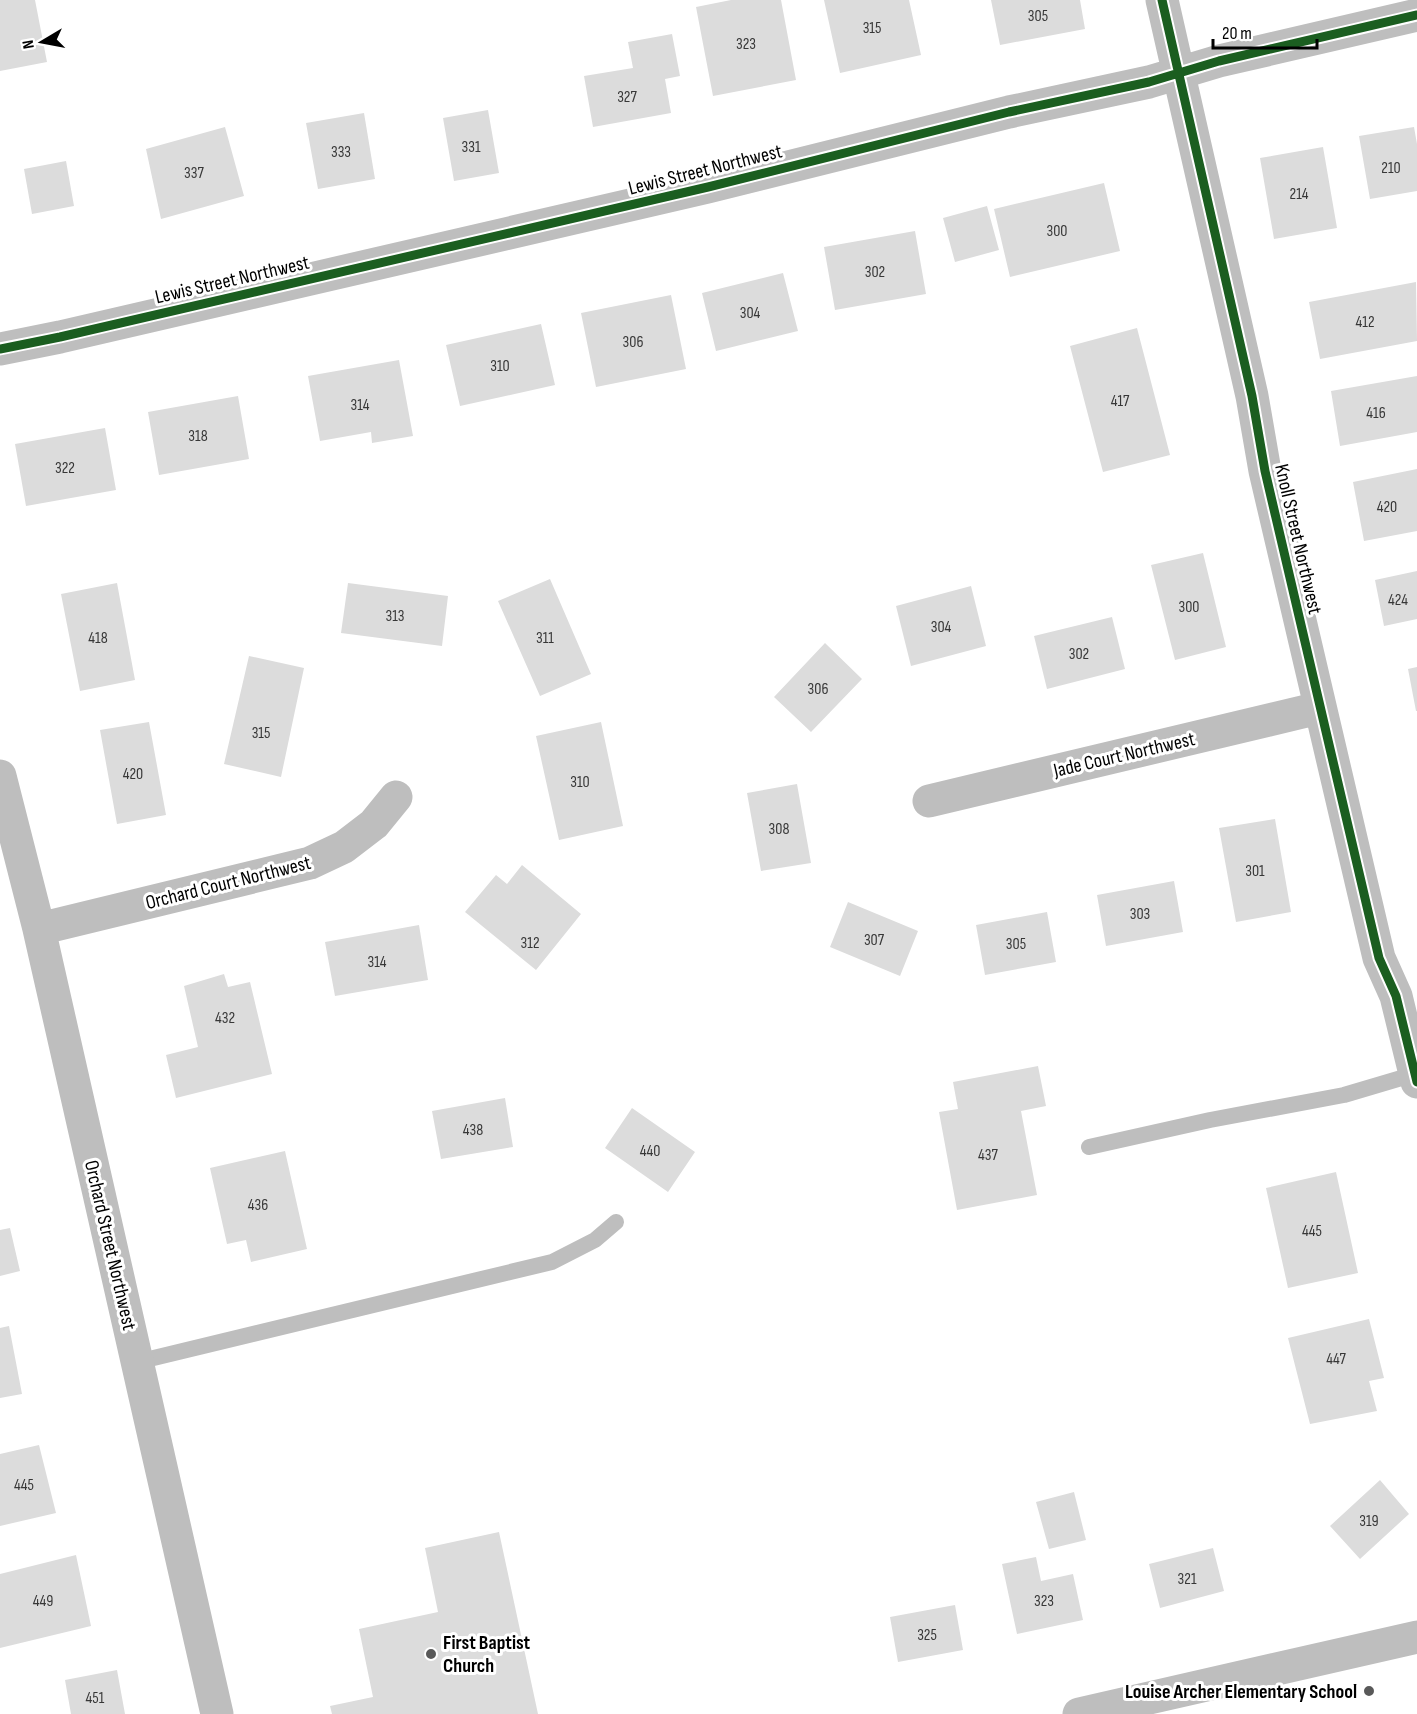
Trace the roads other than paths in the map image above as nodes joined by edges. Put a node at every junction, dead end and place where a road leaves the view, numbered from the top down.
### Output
1 (1162, 0) edge
2 (1417, 15) edge
3 (1180, 73) junction
4 (0, 349) edge
5 (1319, 708) junction
6 (0, 777) edge
7 (396, 796) dead end
8 (929, 801) dead end
9 (39, 929) junction
10 (1416, 1078) edge
11 (1089, 1147) dead end
12 (616, 1222) dead end
13 (138, 1362) junction
14 (1417, 1637) edge
15 (217, 1714) edge
16 (1079, 1714) edge

1 - 3 street, Knoll Street Northwest
2 - 3 street, Lewis Street Northwest
3 - 4 street, Lewis Street Northwest
3 - 5 street, Knoll Street Northwest
5 - 8 street, Jade Court Northwest
5 - 10 street, Knoll Street Northwest
6 - 9 street, Orchard Street Northwest
7 - 9 street, Orchard Court Northwest
9 - 13 street, Orchard Street Northwest
10 - 11 lane
12 - 13 lane
13 - 15 street, Orchard Street Northwest
14 - 16 street

